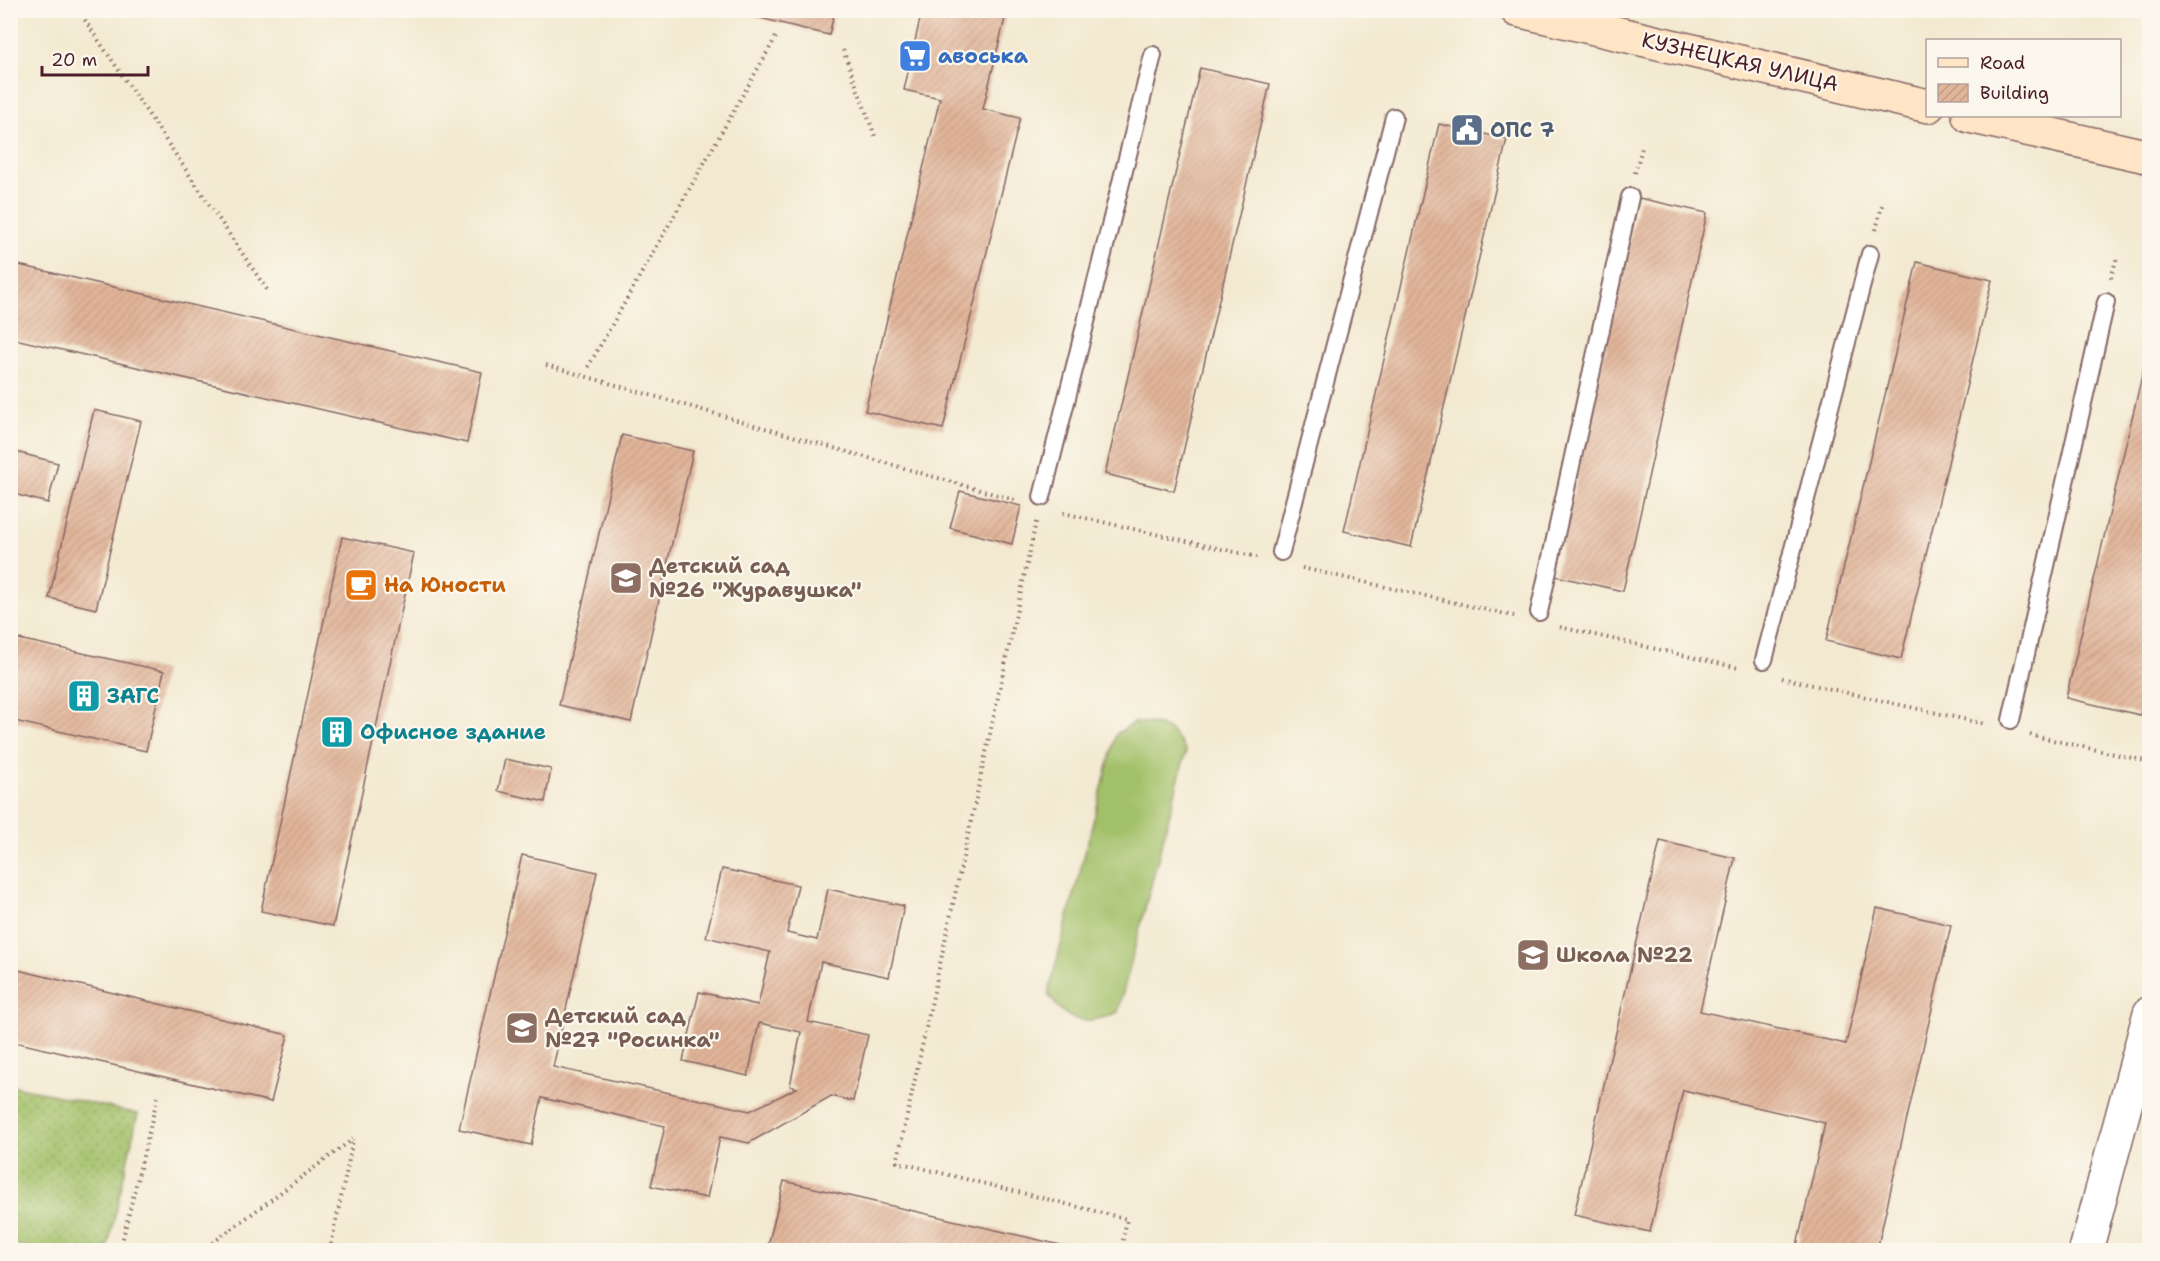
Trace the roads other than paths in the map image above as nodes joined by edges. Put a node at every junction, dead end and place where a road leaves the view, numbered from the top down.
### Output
1 (1517, 10) edge
2 (1550, 14) edge
3 (1153, 55) dead end
4 (1926, 106) edge
5 (1394, 117) dead end
6 (1973, 117) edge
7 (2150, 158) edge
8 (1630, 197) dead end
9 (1870, 255) dead end
10 (2106, 302) dead end
11 (1040, 502) road end
12 (1281, 552) dead end
13 (1539, 612) dead end
14 (1764, 660) dead end
15 (2016, 726) road end
16 (2150, 1013) edge
17 (2086, 1251) edge

1 - 2 main road, КУЗНЕЦКАЯ УЛИЦА
2 - 4 main road, КУЗНЕЦКАЯ УЛИЦА
3 - 11 lane
5 - 12 lane
6 - 7 main road
8 - 13 lane
9 - 14 lane
10 - 15 lane
16 - 17 street

